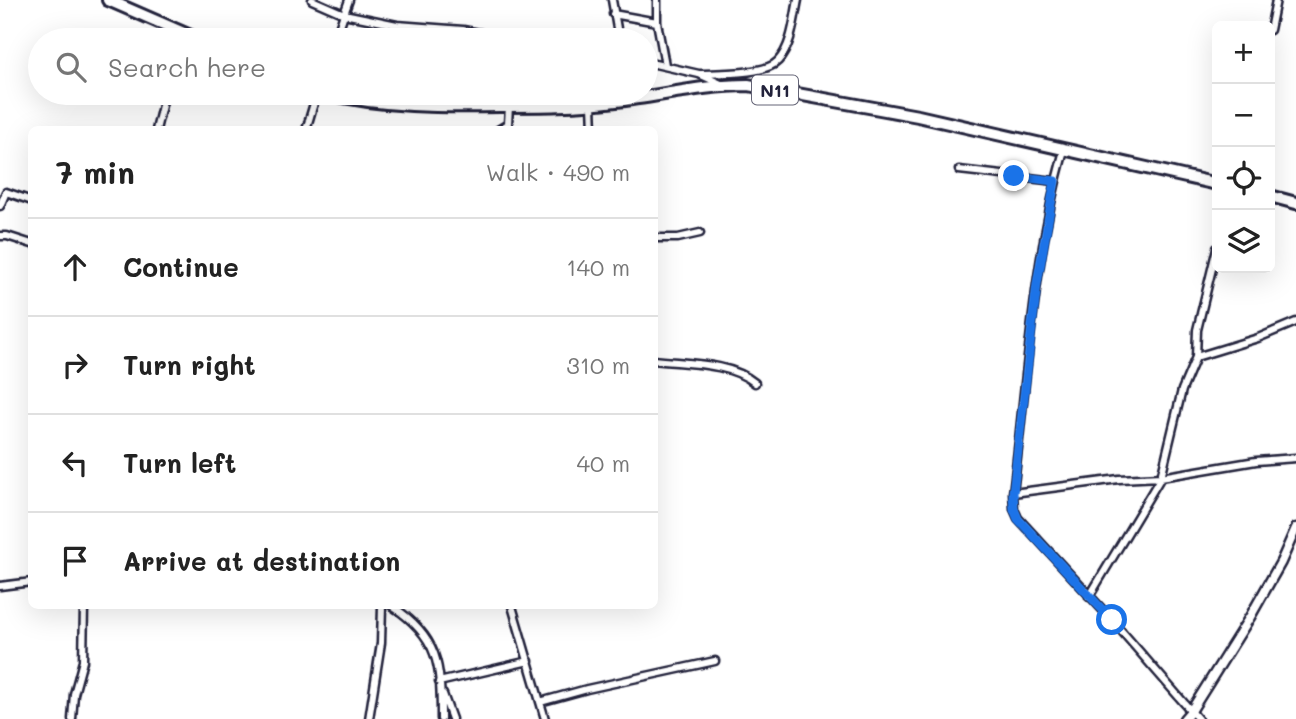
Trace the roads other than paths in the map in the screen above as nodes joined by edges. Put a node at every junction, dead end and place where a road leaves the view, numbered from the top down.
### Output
1 (108, 0) edge
2 (312, 0) edge
3 (349, 0) edge
4 (612, 0) edge
5 (656, 0) edge
6 (799, 0) edge
7 (1276, 0) edge
8 (344, 14) junction
9 (613, 14) junction
10 (1272, 21) edge
11 (657, 22) junction
12 (162, 28) edge
13 (339, 28) edge
14 (437, 28) edge
15 (616, 28) edge
16 (658, 64) edge
17 (665, 65) junction
18 (699, 74) junction
19 (723, 85) junction
20 (658, 94) edge
21 (162, 105) edge
22 (313, 105) edge
23 (453, 105) edge
24 (550, 105) edge
25 (592, 105) edge
26 (509, 106) junction
27 (157, 126) edge
28 (307, 126) edge
29 (505, 126) edge
30 (593, 126) edge
31 (1064, 150) junction
32 (959, 170) dead end
33 (1055, 181) junction
34 (1212, 183) edge
35 (1275, 198) edge
36 (28, 200) edge
37 (1296, 203) edge
38 (0, 206) edge
39 (0, 230) edge
40 (700, 233) dead end
41 (3, 236) edge
42 (658, 238) edge
43 (28, 243) edge
44 (1212, 268) edge
45 (1296, 322) edge
46 (1196, 357) junction
47 (658, 361) edge
48 (755, 383) dead end
49 (1296, 458) edge
50 (1161, 477) junction
51 (1013, 493) junction
52 (1296, 528) edge
53 (28, 582) edge
54 (0, 586) edge
55 (1089, 597) junction
56 (85, 609) edge
57 (382, 609) edge
58 (396, 609) edge
59 (513, 609) edge
60 (529, 661) junction
61 (715, 661) dead end
62 (440, 685) junction
63 (540, 702) junction
64 (1191, 711) junction
65 (72, 719) edge
66 (369, 719) edge
67 (442, 719) edge
68 (452, 719) edge
69 (545, 719) edge
70 (1184, 719) edge
71 (1198, 719) edge

1 - 12 highway
2 - 8 street
3 - 8 street
4 - 9 street
5 - 11 street
6 - 18 street
7 - 10 street
8 - 13 street
8 - 14 street
9 - 11 street
9 - 15 street
11 - 17 street
16 - 17 street
17 - 18 street
18 - 19 street
19 - 20 highway, N11
19 - 31 highway, N11
21 - 27 street
22 - 28 street
23 - 26 highway, N11
24 - 26 highway, N11
25 - 30 street
26 - 29 street
31 - 33 street
31 - 34 highway, N11
32 - 33 street
33 - 51 street
35 - 37 highway
36 - 38 street
39 - 41 street
40 - 42 street
41 - 43 street
44 - 46 street
45 - 46 street
46 - 50 street
47 - 48 street
49 - 50 street
50 - 51 street
50 - 55 street
51 - 55 street
52 - 64 street
53 - 54 street
55 - 64 street
56 - 65 street
57 - 66 street
58 - 62 street
59 - 60 street
60 - 62 street
60 - 63 street
61 - 63 street
62 - 67 street
62 - 68 street
63 - 69 street
64 - 70 street
64 - 71 street

